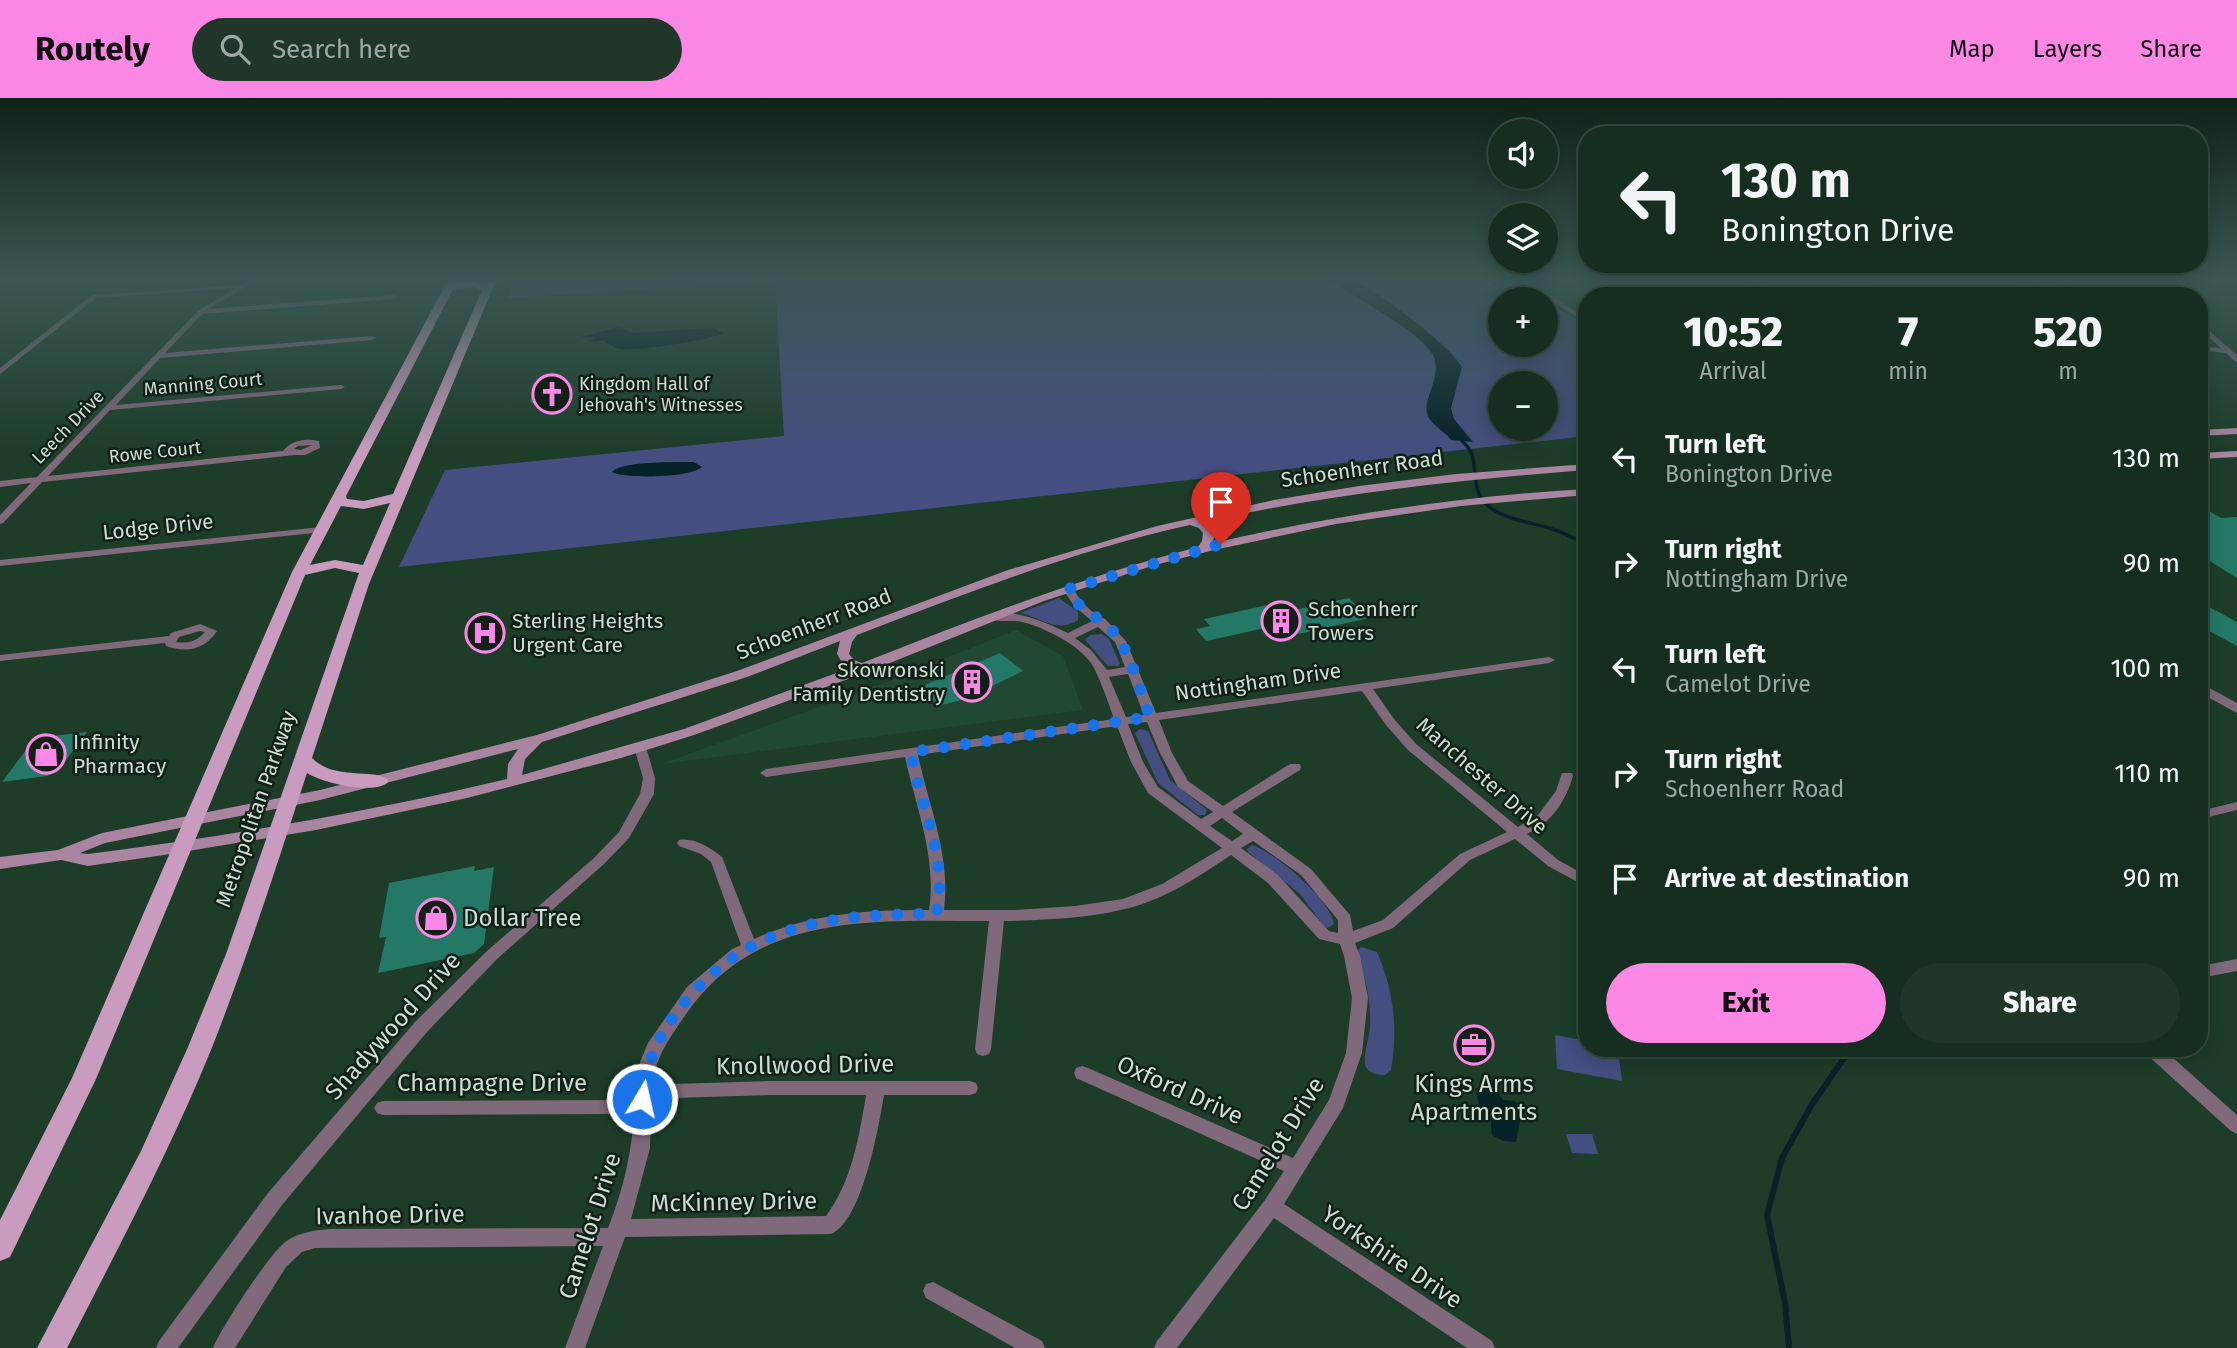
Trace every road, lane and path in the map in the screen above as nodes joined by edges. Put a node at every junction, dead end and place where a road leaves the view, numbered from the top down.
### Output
1 (44, 336) edge
2 (177, 336) edge
3 (422, 336) edge
4 (467, 336) edge
5 (2212, 336) edge
6 (372, 338) dead end
7 (2208, 349) edge
8 (2227, 351) junction
9 (159, 356) junction
10 (2237, 360) edge
11 (0, 372) edge
12 (341, 387) dead end
13 (109, 408) junction
14 (2237, 431) edge
15 (2208, 433) edge
16 (290, 451) dead end
17 (2237, 454) edge
18 (2208, 456) edge
19 (1578, 468) edge
20 (40, 480) junction
21 (0, 484) edge
22 (1578, 492) edge
23 (339, 495) junction
24 (399, 496) junction
25 (0, 521) edge
26 (1189, 521) junction
27 (321, 530) junction
28 (1203, 548) junction
29 (0, 563) edge
30 (367, 570) junction
31 (299, 572) junction
32 (1068, 589) junction
33 (990, 618) junction
34 (1101, 621) junction
35 (853, 632) junction
36 (1067, 638) junction
37 (171, 639) dead end
38 (0, 657) edge
39 (1549, 660) dead end
40 (865, 668) junction
41 (1132, 670) junction
42 (1102, 674) junction
43 (1365, 686) junction
44 (2208, 692) edge
45 (2237, 709) edge
46 (1150, 717) junction
47 (1122, 721) junction
48 (542, 738) junction
49 (640, 747) junction
50 (911, 752) junction
51 (303, 759) junction
52 (1295, 767) dead end
53 (766, 773) dead end
54 (1567, 776) dead end
55 (380, 781) junction
56 (514, 782) junction
57 (289, 802) junction
58 (2237, 806) edge
59 (1222, 813) junction
60 (2208, 813) edge
61 (192, 821) junction
62 (1200, 826) junction
63 (278, 833) junction
64 (1252, 834) junction
65 (1516, 834) junction
66 (684, 843) dead end
67 (1231, 848) junction
68 (181, 849) junction
69 (60, 855) junction
70 (0, 863) edge
71 (1578, 878) edge
72 (936, 914) junction
73 (997, 916) junction
74 (1346, 940) junction
75 (749, 946) junction
76 (2237, 965) edge
77 (2208, 970) edge
78 (983, 1049) dead end
79 (2161, 1057) edge
80 (1082, 1073) dead end
81 (970, 1088) dead end
82 (876, 1089) junction
83 (642, 1099) junction
84 (383, 1108) dead end
85 (2237, 1126) edge
86 (1297, 1168) junction
87 (1272, 1206) junction
88 (616, 1232) junction
89 (0, 1248) edge
90 (933, 1291) dead end
91 (52, 1348) edge
92 (166, 1348) edge
93 (223, 1348) edge
94 (575, 1348) edge
95 (1035, 1348) edge
96 (1164, 1348) edge
97 (1485, 1348) edge

1 - 11 street
2 - 9 street, Leech Drive
3 - 23 main road
4 - 24 main road, Metropolitan Parkway
5 - 8 street
6 - 9 street
7 - 8 street
8 - 10 street
9 - 13 street, Leech Drive
12 - 13 street, Manning Court
13 - 20 street, Leech Drive
14 - 15 main road
16 - 20 street, Rowe Court
17 - 18 main road
19 - 26 main road, Schoenherr Road
20 - 21 street, Rowe Court
20 - 25 street, Leech Drive
22 - 28 main road, Schoenherr Road
23 - 24 main road
23 - 27 main road
24 - 30 main road, Metropolitan Parkway
26 - 28 main road
26 - 35 main road, Schoenherr Road
27 - 29 street, Lodge Drive
27 - 31 main road
28 - 32 main road, Schoenherr Road
30 - 31 main road
30 - 51 main road, Metropolitan Parkway
31 - 61 main road
32 - 33 main road, Schoenherr Road
32 - 34 street, Camelot Drive
33 - 36 street
33 - 40 main road, Schoenherr Road
34 - 36 street
34 - 41 street, Camelot Drive
35 - 40 main road
35 - 48 main road, Schoenherr Road
36 - 42 street
37 - 38 street
39 - 43 street, Nottingham Drive
40 - 49 main road, Schoenherr Road
41 - 42 street
41 - 46 street, Camelot Drive
42 - 47 street
43 - 46 street, Nottingham Drive
43 - 65 street, Manchester Drive
44 - 45 street
46 - 47 street, Nottingham Drive
46 - 59 street, Camelot Drive
47 - 50 street, Nottingham Drive
47 - 62 street
48 - 55 main road, Schoenherr Road
48 - 56 main road
49 - 56 main road, Schoenherr Road
49 - 92 street, Shadywood Drive
50 - 53 street, Nottingham Drive
50 - 72 street
51 - 55 main road
51 - 57 main road, Metropolitan Parkway
52 - 59 street
54 - 65 street
55 - 57 main road, Schoenherr Road
56 - 63 main road, Schoenherr Road
57 - 61 main road, Schoenherr Road
57 - 63 main road, Metropolitan Parkway
58 - 60 street
59 - 62 street
59 - 64 street, Camelot Drive
61 - 68 main road
61 - 69 main road, Schoenherr Road
62 - 67 street
63 - 68 main road, Schoenherr Road
63 - 91 main road, Metropolitan Parkway
64 - 67 street, Camelot Drive
64 - 74 street, Camelot Drive
65 - 71 street, Manchester Drive
65 - 74 street
66 - 75 street
67 - 73 street, Camelot Drive
67 - 74 street
68 - 69 main road, Schoenherr Road
68 - 89 main road
69 - 70 main road, Schoenherr Road
72 - 73 street, Camelot Drive
72 - 75 street, Camelot Drive
73 - 78 street
74 - 86 street, Camelot Drive
75 - 83 street, Camelot Drive
76 - 77 street
79 - 85 street
80 - 86 street, Oxford Drive
81 - 82 street, Knollwood Drive
82 - 83 street, Knollwood Drive
82 - 88 street, McKinney Drive
83 - 84 street, Champagne Drive
83 - 88 street, Camelot Drive
86 - 87 street, Camelot Drive
87 - 96 street, Camelot Drive
87 - 97 street, Yorkshire Drive
88 - 93 street, Ivanhoe Drive
88 - 94 street, Camelot Drive
90 - 95 street

